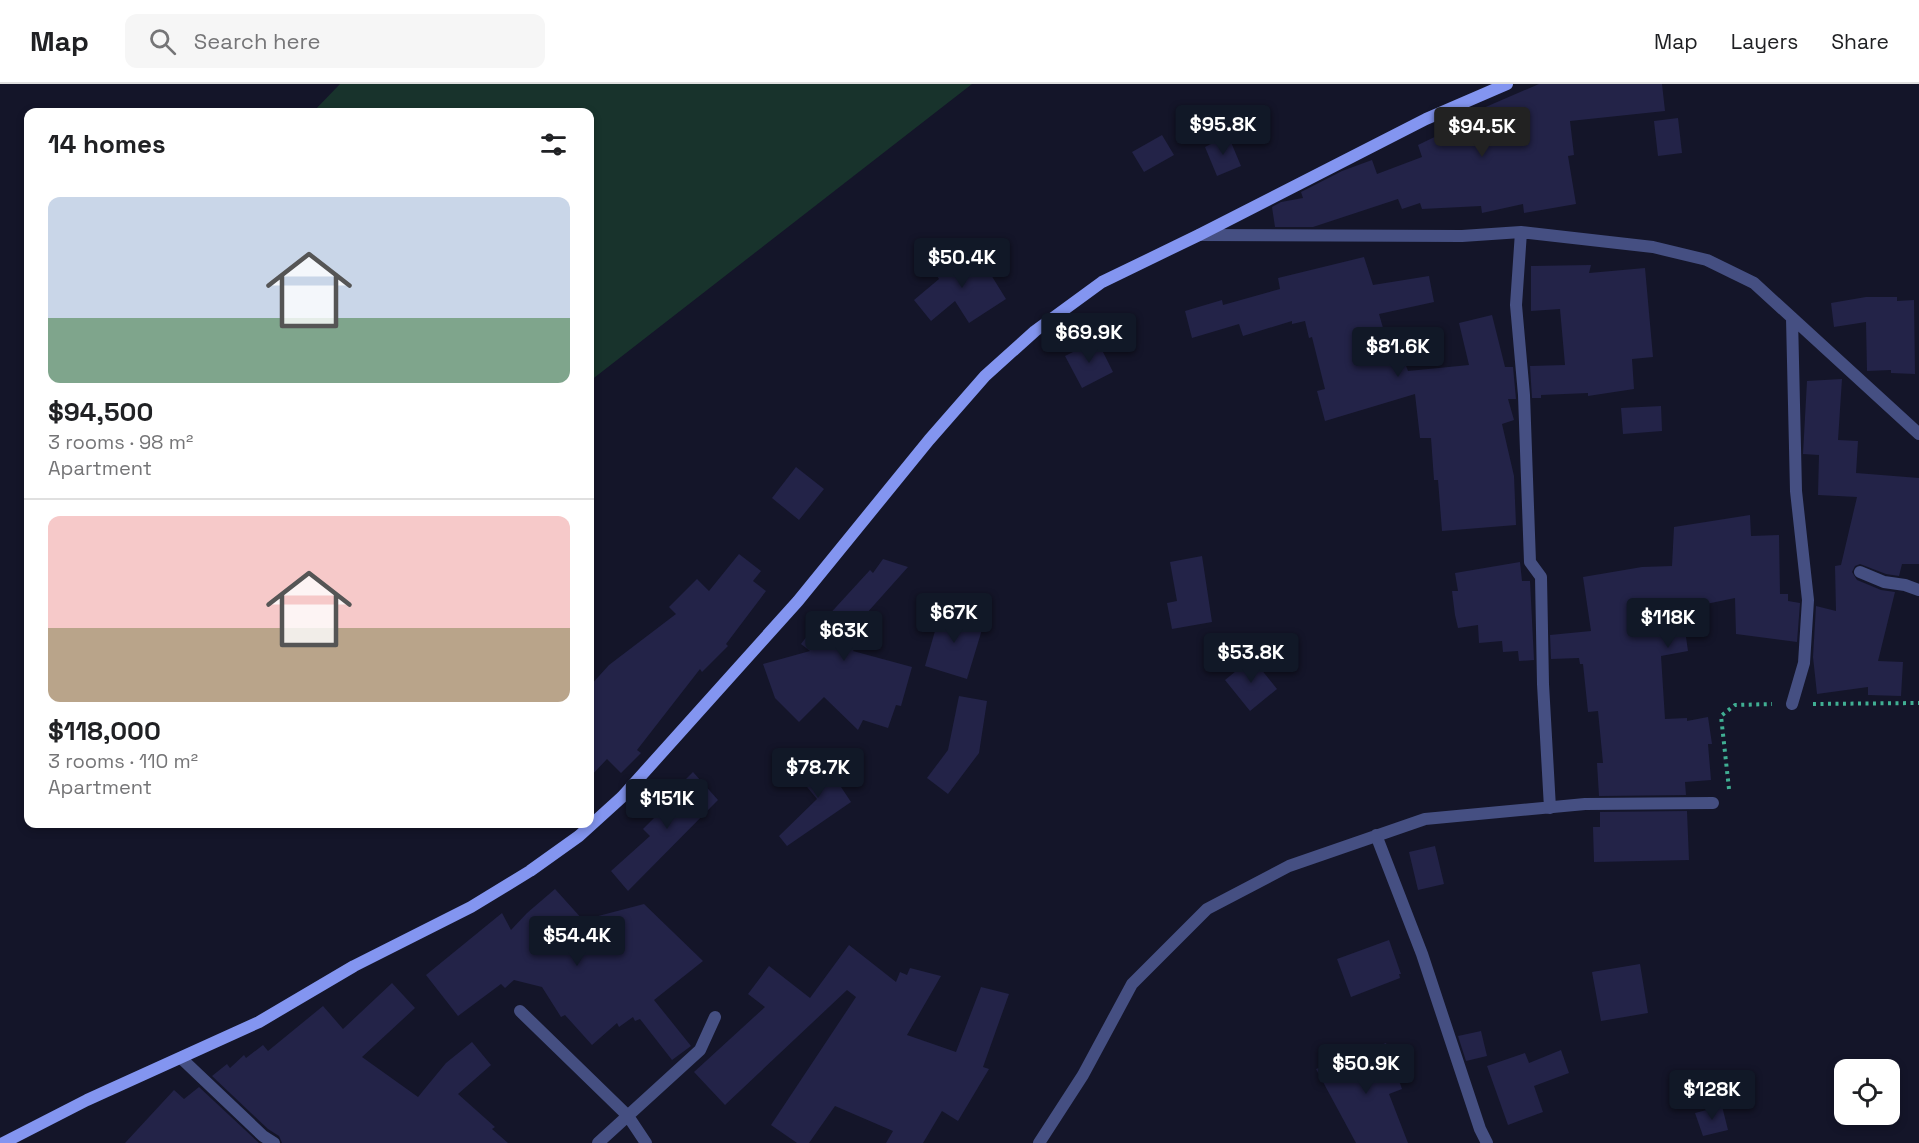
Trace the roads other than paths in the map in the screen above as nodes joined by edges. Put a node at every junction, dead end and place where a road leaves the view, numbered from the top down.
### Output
1 (1507, 84) edge
2 (1521, 232) junction
3 (1199, 235) junction
4 (1792, 318) junction
5 (1919, 434) edge
6 (1860, 572) dead end
7 (1919, 590) edge
8 (1792, 704) dead end
9 (1713, 803) dead end
10 (1550, 808) junction
11 (594, 822) edge
12 (588, 828) edge
13 (1376, 835) junction
14 (520, 1011) dead end
15 (715, 1017) dead end
16 (182, 1059) junction
17 (628, 1116) junction
18 (3, 1143) edge
19 (274, 1143) edge
20 (598, 1143) edge
21 (646, 1143) edge
22 (1039, 1143) edge
23 (1487, 1143) edge

1 - 3 main road
2 - 3 street
2 - 4 street
2 - 10 street
3 - 11 main road
4 - 5 street
4 - 8 street
6 - 7 street
9 - 10 street
10 - 13 street
12 - 16 main road
13 - 22 street
13 - 23 street
14 - 17 street
15 - 17 street
16 - 18 main road
16 - 19 street
17 - 20 street
17 - 21 street

